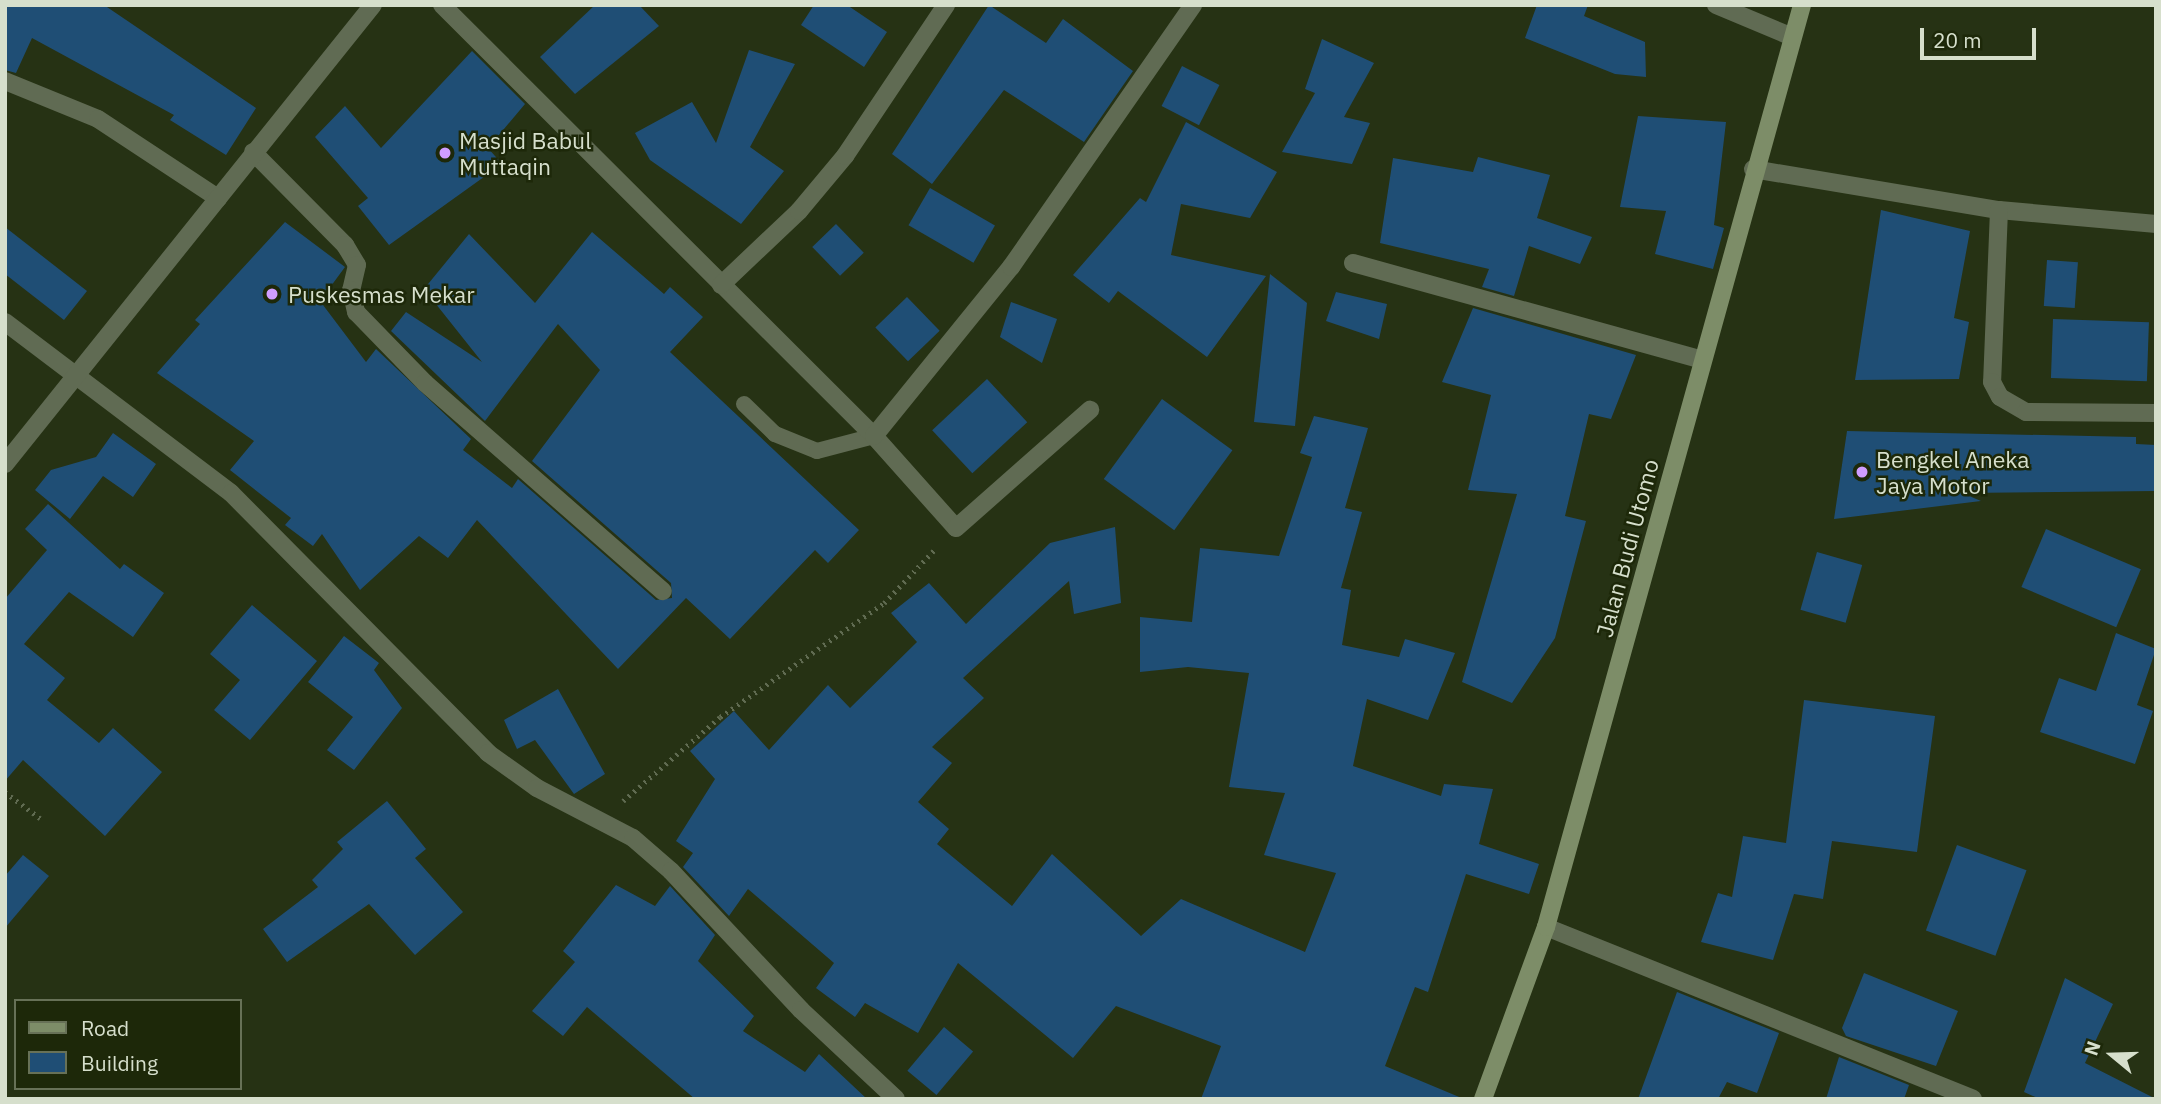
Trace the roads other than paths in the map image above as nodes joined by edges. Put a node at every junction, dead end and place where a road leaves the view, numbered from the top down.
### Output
1 (373, 5) edge
2 (442, 5) edge
3 (946, 5) edge
4 (1193, 5) edge
5 (1717, 5) edge
6 (1802, 5) edge
7 (1790, 36) junction
8 (5, 80) edge
9 (253, 152) junction
10 (1753, 169) junction
11 (218, 198) junction
12 (1999, 210) junction
13 (2156, 224) edge
14 (1353, 263) dead end
15 (721, 285) junction
16 (5, 322) edge
17 (1702, 360) junction
18 (76, 382) junction
19 (744, 404) dead end
20 (1090, 410) dead end
21 (2156, 413) edge
22 (874, 436) junction
23 (5, 464) edge
24 (663, 591) dead end
25 (1546, 927) junction
26 (889, 1097) edge
27 (1483, 1099) edge
28 (1973, 1099) edge

1 - 9 street
2 - 15 street
3 - 15 street
4 - 22 street
5 - 7 street
6 - 7 main road, Jalan Budi Utomo
7 - 10 main road, Jalan Budi Utomo
8 - 11 street
9 - 11 street
9 - 24 street
10 - 12 street
10 - 17 main road, Jalan Budi Utomo
11 - 18 street
12 - 13 street
12 - 21 street
14 - 17 street
15 - 22 street
16 - 18 street
17 - 25 main road, Jalan Budi Utomo
18 - 23 street
18 - 26 street
19 - 22 lane
20 - 22 street
25 - 27 main road, Jalan Budi Utomo
25 - 28 street

